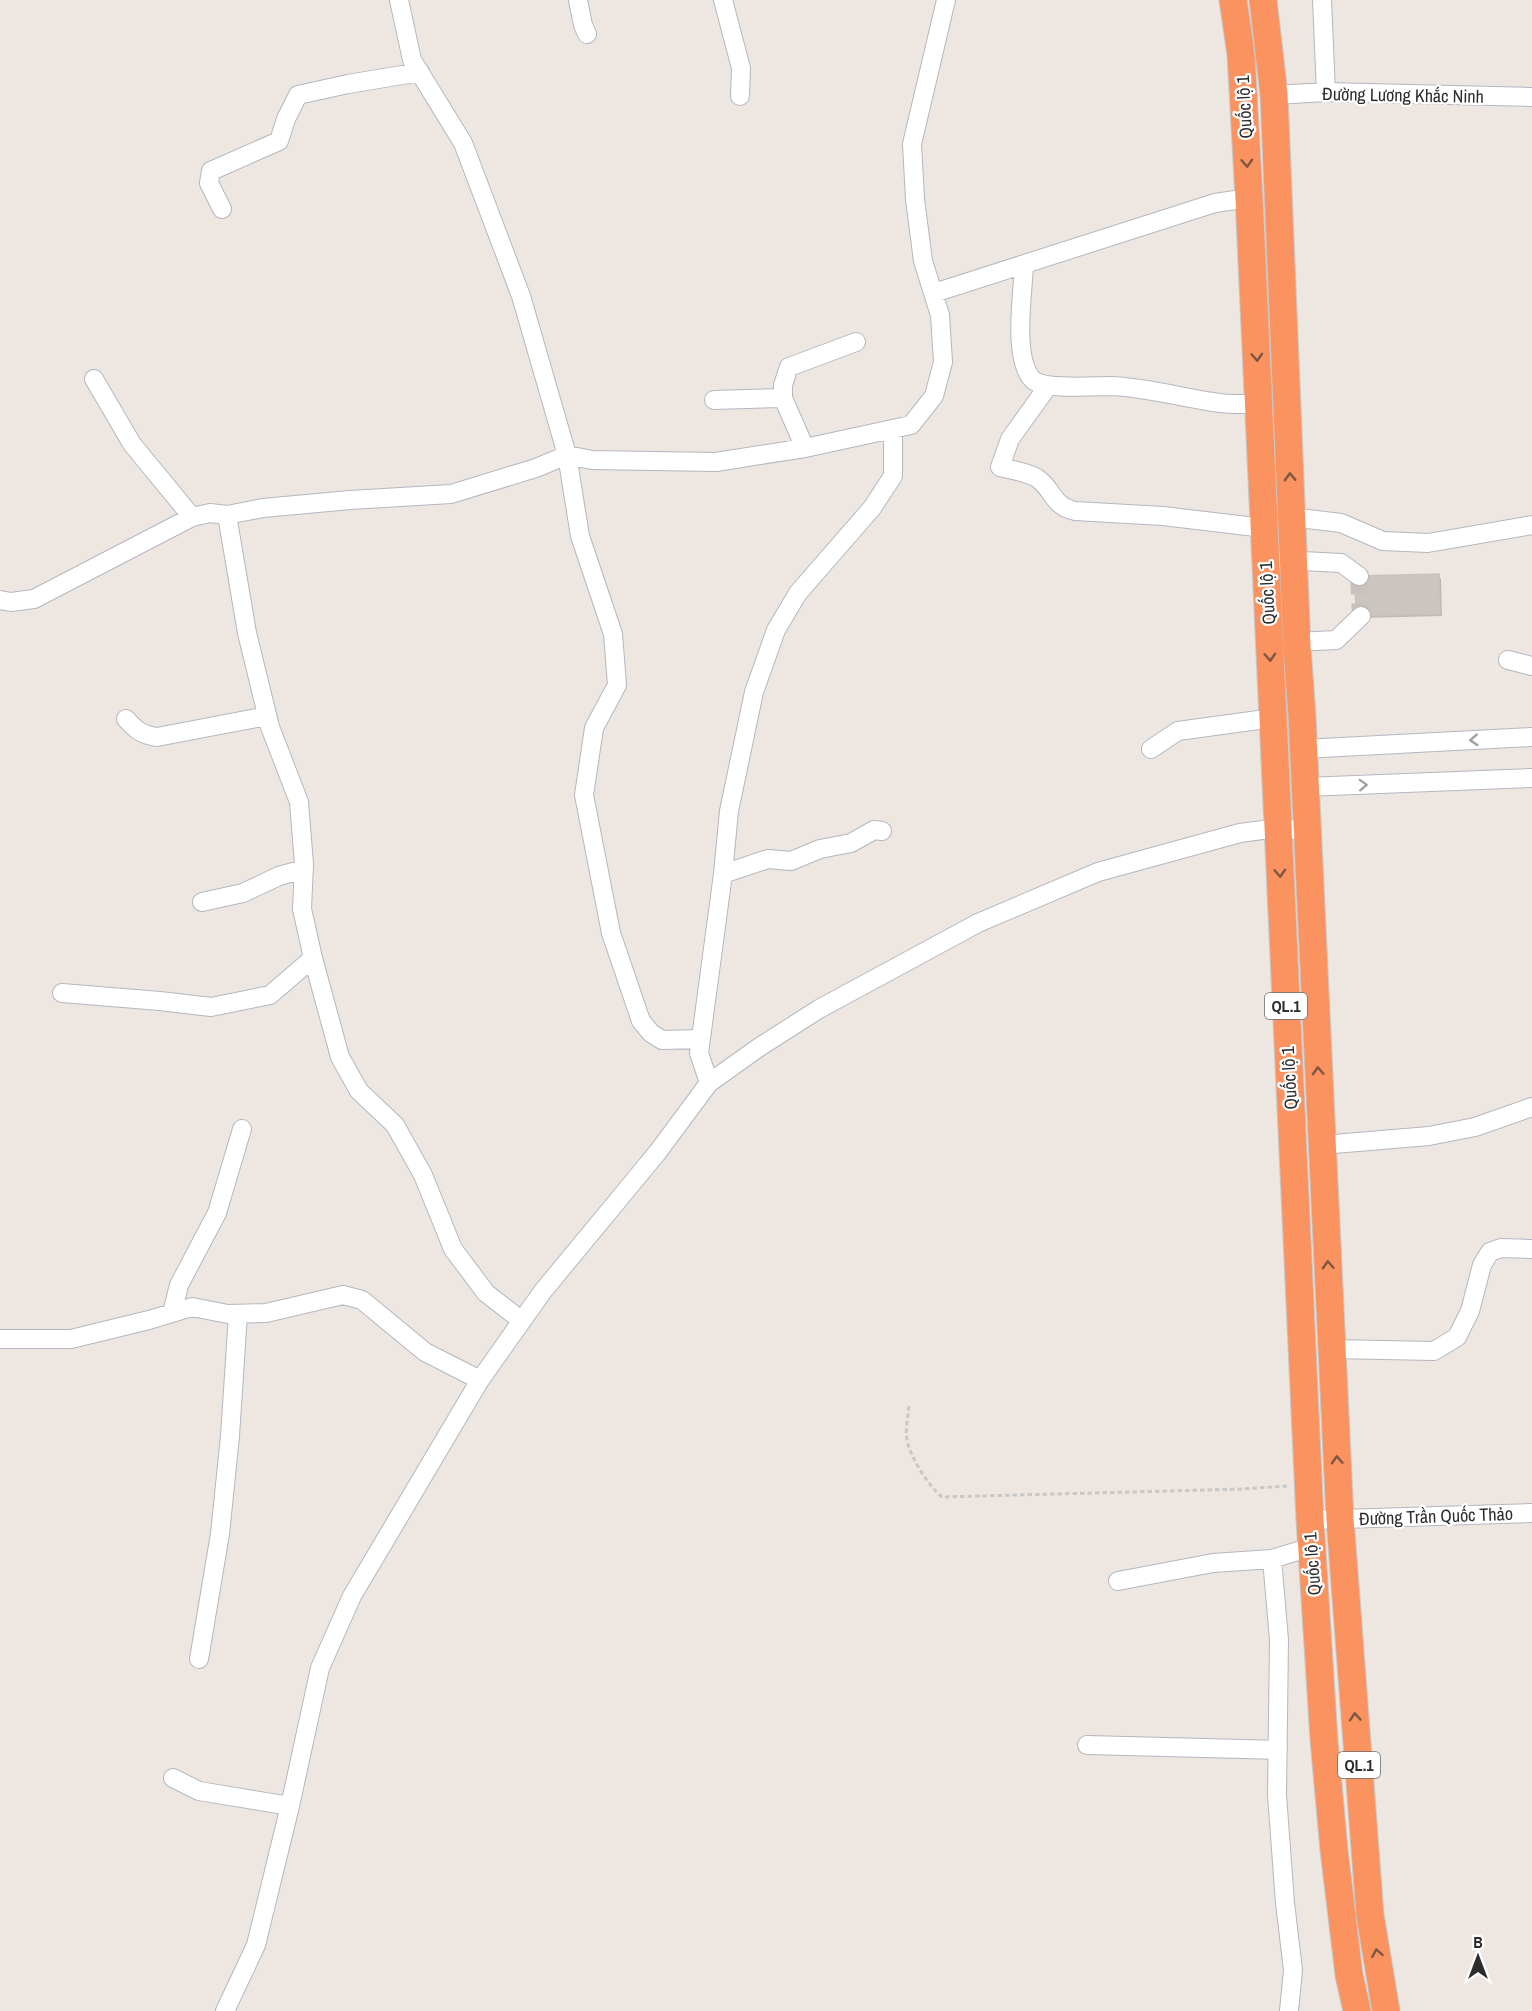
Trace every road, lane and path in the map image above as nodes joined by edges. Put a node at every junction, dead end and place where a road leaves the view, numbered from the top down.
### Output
1 (399, 0) edge
2 (578, 0) edge
3 (723, 0) edge
4 (946, 0) edge
5 (1233, 0) edge
6 (1263, 0) edge
7 (1322, 0) edge
8 (587, 34) dead end
9 (420, 72) junction
10 (1326, 92) junction
11 (740, 96) dead end
12 (1274, 96) junction
13 (1532, 97) edge
14 (1249, 198) junction
15 (222, 209) dead end
16 (1024, 264) junction
17 (934, 293) junction
18 (856, 342) dead end
19 (94, 379) dead end
20 (1048, 386) junction
21 (783, 398) junction
22 (714, 400) dead end
23 (1259, 404) junction
24 (893, 430) junction
25 (805, 448) junction
26 (567, 455) junction
27 (227, 515) junction
28 (192, 517) junction
29 (1291, 517) junction
30 (1532, 525) edge
31 (1264, 528) junction
32 (1266, 560) junction
33 (1293, 560) junction
34 (1359, 576) dead end
35 (0, 600) edge
36 (1361, 616) dead end
37 (1297, 642) junction
38 (1509, 660) dead end
39 (1532, 666) edge
40 (267, 716) junction
41 (1273, 718) junction
42 (126, 719) dead end
43 (1532, 737) edge
44 (1150, 749) dead end
45 (1303, 749) junction
46 (1532, 778) edge
47 (1305, 787) junction
48 (1278, 828) junction
49 (882, 831) dead end
50 (1307, 831) junction
51 (304, 869) junction
52 (723, 874) junction
53 (202, 902) dead end
54 (313, 958) junction
55 (62, 993) dead end
56 (701, 1039) junction
57 (709, 1083) junction
58 (1532, 1107) edge
59 (242, 1129) dead end
60 (1322, 1145) junction
61 (1532, 1249) edge
62 (172, 1313) junction
63 (238, 1314) junction
64 (522, 1321) junction
65 (0, 1340) edge
66 (1332, 1349) junction
67 (480, 1380) junction
68 (909, 1406) dead end
69 (1308, 1484) junction
70 (1529, 1518) edge
71 (1340, 1519) junction
72 (1310, 1520) junction
73 (1311, 1547) junction
74 (1272, 1559) junction
75 (1118, 1581) dead end
76 (199, 1659) dead end
77 (1087, 1745) dead end
78 (1278, 1750) junction
79 (173, 1778) dead end
80 (290, 1806) junction
81 (225, 2011) edge
82 (1289, 2011) edge
83 (1357, 2011) edge
84 (1386, 2011) edge

1 - 9 street
2 - 8 street
3 - 11 street
4 - 17 street
5 -> 14 highway, Quốc lộ 1 / QL.1
6 - 12 highway, Quốc lộ 1 / QL.1
7 - 10 street
9 - 15 street
9 - 26 street
10 - 12 street, Đường Lương Khắc Ninh
10 - 13 street, Đường Lương Khắc Ninh
29 -> 12 highway, Quốc lộ 1 / QL.1
14 - 16 street
14 -> 23 highway, Quốc lộ 1 / QL.1
16 - 17 street
16 - 20 street
17 - 24 street
18 - 21 street
19 - 28 street
20 - 23 street
20 - 31 street
21 - 22 street
21 - 25 street
23 - 31 highway, Quốc lộ 1 / QL.1
24 - 25 street
24 - 52 street
25 - 26 street
26 - 27 street
26 - 56 street
27 - 28 street
27 - 40 street
28 - 35 street
29 - 30 street
29 - 33 highway, Quốc lộ 1 / QL.1
31 - 32 highway, Quốc lộ 1 / QL.1
32 - 33 street
32 -> 41 highway, Quốc lộ 1 / QL.1
33 - 34 street
33 - 37 highway, Quốc lộ 1 / QL.1
36 - 37 street
37 - 45 highway, Quốc lộ 1 / QL.1
38 - 39 street
40 - 42 street
40 - 51 street
41 - 44 street
41 - 48 highway, Quốc lộ 1 / QL.1
43 -> 45 street
45 - 47 highway, Quốc lộ 1 / QL.1
47 -> 46 street
47 - 50 highway, Quốc lộ 1 / QL.1
48 - 50 street
48 - 57 street
48 -> 69 highway, Quốc lộ 1 / QL.1
49 - 52 street
60 -> 50 highway, Quốc lộ 1 / QL.1
51 - 53 street
51 - 54 street
52 - 56 street
54 - 55 street
54 - 64 street
56 - 57 street
57 - 64 street
58 - 60 street
59 - 62 street
66 -> 60 highway, Quốc lộ 1 / QL.1
61 - 66 street
62 - 63 street
62 - 65 street
63 - 67 street
63 - 76 street
64 - 67 street
71 -> 66 highway, Quốc lộ 1 / QL.1
67 - 80 street
68 - 69 path
69 - 72 highway, Quốc lộ 1 / QL.1
70 - 71 street, Đường Trần Quốc Thảo
71 - 72 street, Đường Trần Quốc Thảo
84 -> 71 highway, Quốc lộ 1 / QL.1
72 - 73 highway, Quốc lộ 1 / QL.1
73 - 74 street
73 - 83 highway, Quốc lộ 1 / QL.1
74 - 75 street
74 - 78 street
77 - 78 street
78 - 82 street
79 - 80 street
80 - 81 street

